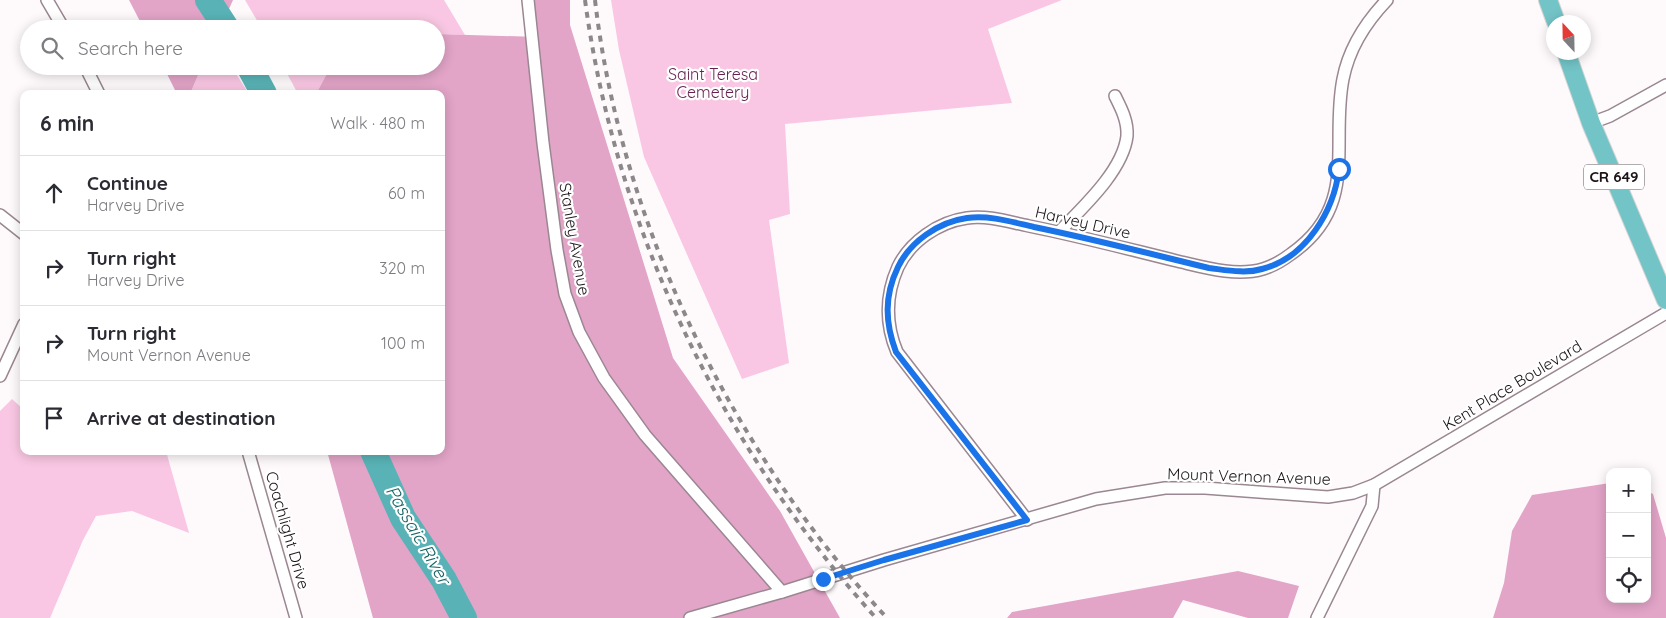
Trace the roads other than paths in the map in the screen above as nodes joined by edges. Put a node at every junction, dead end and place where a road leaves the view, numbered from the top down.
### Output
1 (47, 0) edge
2 (528, 0) edge
3 (1388, 0) edge
4 (1548, 0) edge
5 (1553, 15) edge
6 (59, 20) edge
7 (1569, 60) edge
8 (90, 75) edge
9 (1666, 85) edge
10 (97, 90) edge
11 (1115, 96) dead end
12 (1591, 123) junction
13 (0, 215) edge
14 (20, 231) edge
15 (1059, 232) junction
16 (1666, 300) edge
17 (1666, 313) edge
18 (20, 333) edge
19 (0, 376) edge
20 (249, 455) edge
21 (1374, 485) junction
22 (1027, 520) junction
23 (782, 592) junction
24 (296, 618) edge
25 (690, 618) edge
26 (1316, 618) edge

1 - 6 street
2 - 23 street, Stanley Avenue
3 - 15 street, Harvey Drive
4 - 5 main road
7 - 12 main road, CR 649
8 - 10 street
9 - 12 street
11 - 15 street
12 - 16 main road, CR 649
13 - 14 street
15 - 22 street, Harvey Drive
17 - 21 street, Kent Place Boulevard
18 - 19 street
20 - 24 street, Coachlight Drive
21 - 22 street, Mount Vernon Avenue
21 - 26 street
22 - 23 street, Mount Vernon Avenue
23 - 25 street, Mount Vernon Avenue

